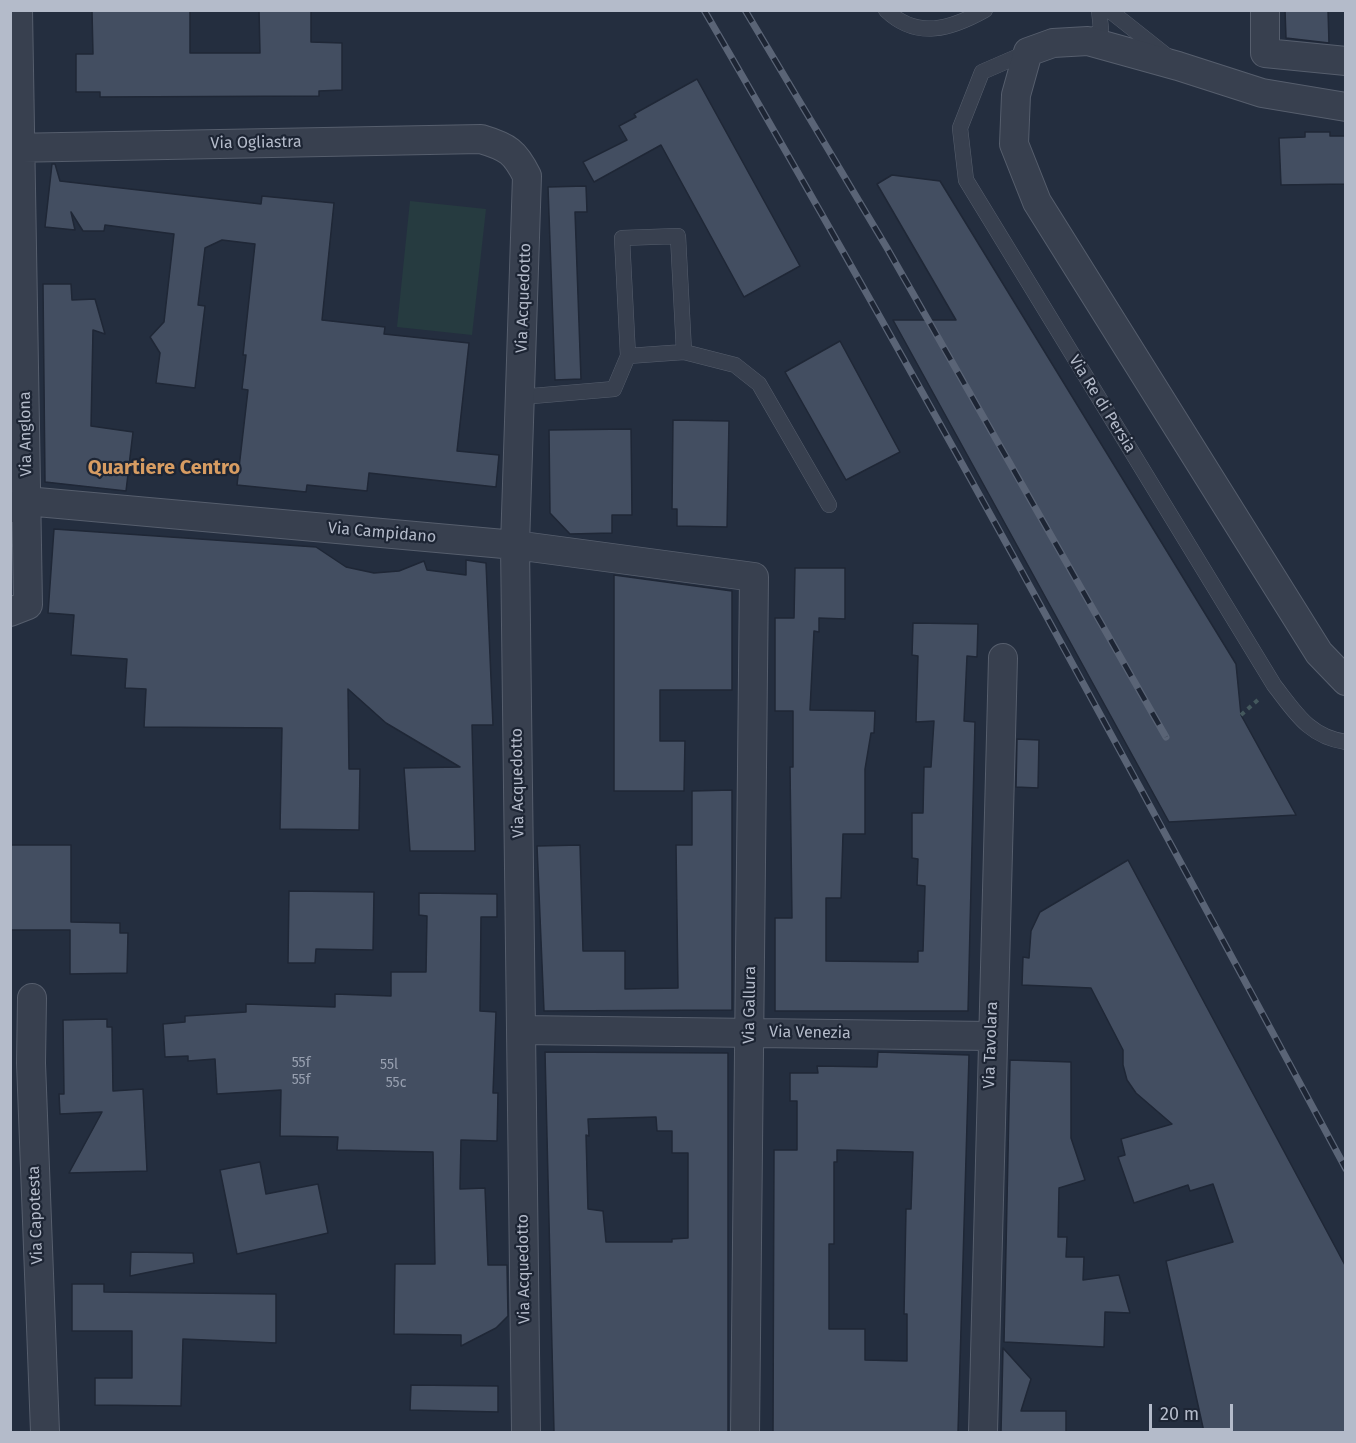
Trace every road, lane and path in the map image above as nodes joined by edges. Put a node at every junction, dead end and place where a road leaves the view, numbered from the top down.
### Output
1 (18, 10) edge
2 (886, 10) edge
3 (985, 10) edge
4 (1099, 10) edge
5 (1109, 10) edge
6 (1265, 10) edge
7 (1088, 41) junction
8 (1028, 52) junction
9 (1346, 61) edge
10 (1178, 66) junction
11 (1346, 107) edge
12 (501, 145) joint
13 (16, 148) edge
14 (684, 352) junction
15 (628, 356) junction
16 (521, 398) junction
17 (19, 460) edge
18 (19, 505) edge
19 (829, 505) dead end
20 (515, 546) junction
21 (754, 577) joint
22 (19, 609) edge
23 (1003, 658) dead end
24 (1346, 681) edge
25 (1346, 742) edge
26 (32, 998) dead end
27 (522, 1030) junction
28 (750, 1032) junction
29 (991, 1036) junction
30 (45, 1432) edge
31 (526, 1432) edge
32 (745, 1432) edge
33 (982, 1432) edge

1 - 13 street, Via Anglona
2 - 3 lane
4 - 7 lane
5 - 10 lane
6 - 9 street
7 - 8 street, Via Re di Persia
7 - 10 street, Via Re di Persia
8 - 24 street
8 - 25 lane, Via Re di Persia
10 - 11 street, Via Re di Persia
12 - 13 street, Via Ogliastra
12 - 16 street, Via Acquedotto
13 - 17 street, Via Anglona
14 - 15 lane
14 - 15 lane
14 - 19 lane
15 - 16 lane
16 - 20 street, Via Acquedotto
17 - 18 street, Via Anglona
18 - 20 street, Via Campidano
18 - 22 street, Via Anglona
20 - 21 street, Via Campidano
20 - 27 street, Via Acquedotto
21 - 28 street, Via Gallura
23 - 29 street, Via Tavolara
26 - 30 street, Via Capotesta
27 - 28 street, Via Venezia
27 - 31 street, Via Acquedotto
28 - 29 street, Via Venezia
28 - 32 street, Via Gallura
29 - 33 street, Via Tavolara

